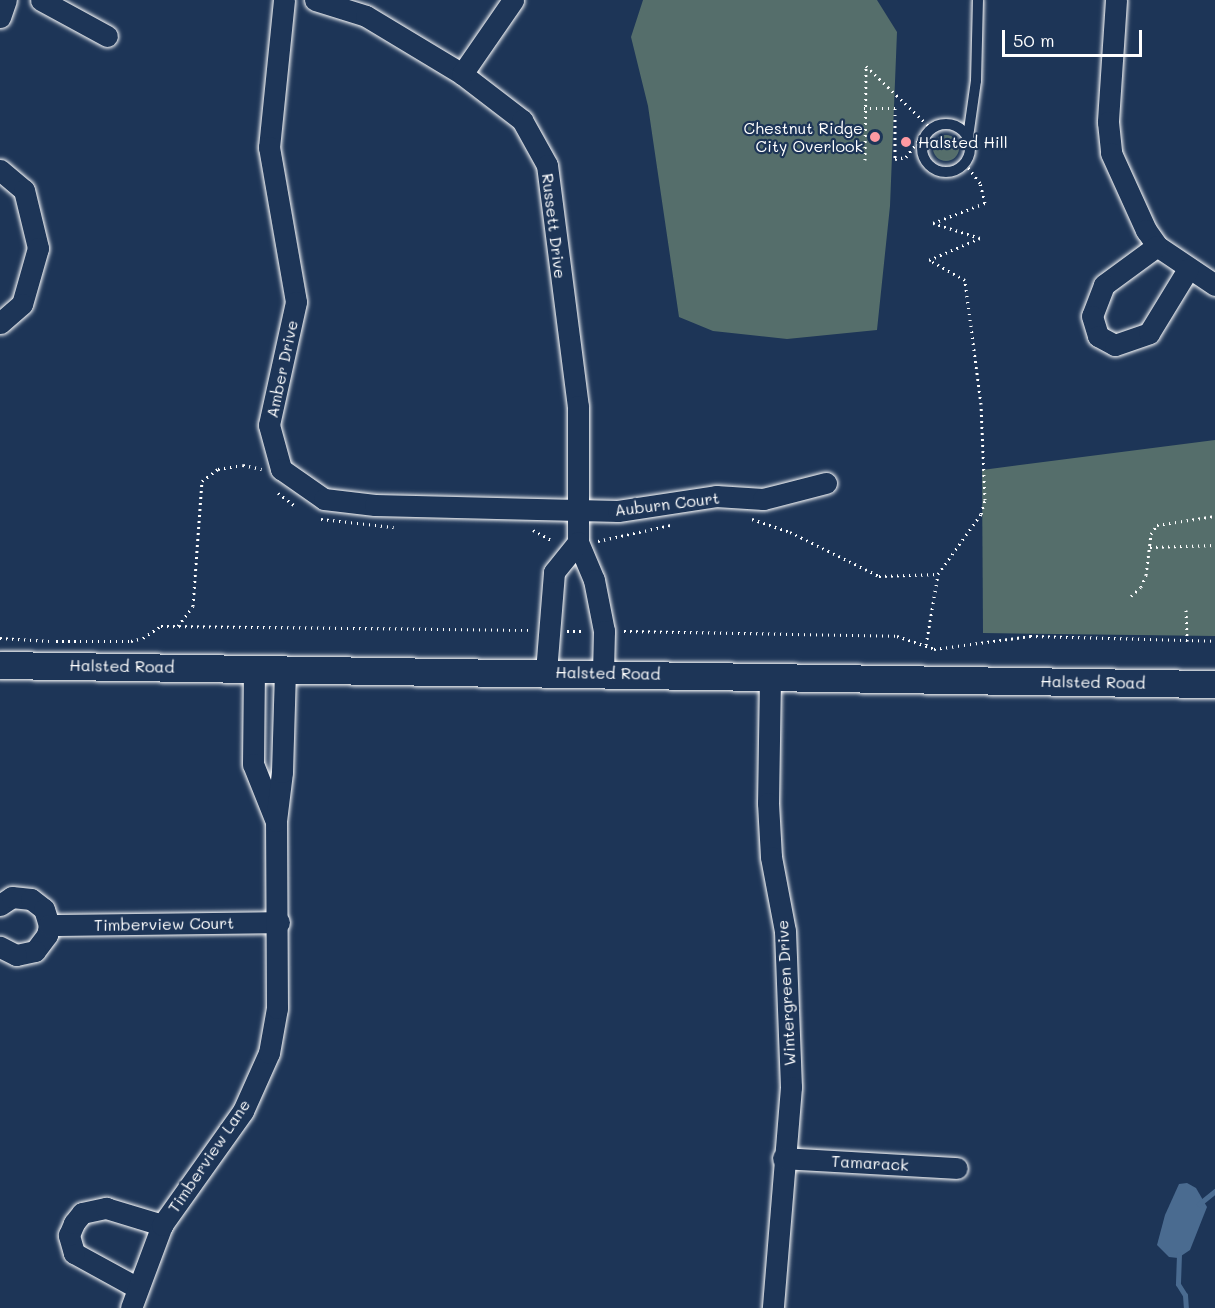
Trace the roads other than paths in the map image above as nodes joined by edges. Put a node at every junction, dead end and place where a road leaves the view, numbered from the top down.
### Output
1 (6, 0) edge
2 (41, 0) edge
3 (284, 0) edge
4 (315, 0) edge
5 (513, 0) edge
6 (978, 0) edge
7 (1116, 0) edge
8 (0, 17) edge
9 (107, 36) dead end
10 (462, 74) junction
11 (968, 137) junction
12 (0, 170) edge
13 (1157, 246) junction
14 (1188, 269) junction
15 (1215, 285) edge
16 (0, 323) edge
17 (825, 483) dead end
18 (578, 509) junction
19 (578, 542) junction
20 (0, 665) edge
21 (254, 668) junction
22 (285, 668) junction
23 (546, 672) junction
24 (603, 672) junction
25 (770, 677) junction
26 (1215, 684) edge
27 (276, 821) junction
28 (0, 904) edge
29 (279, 922) junction
30 (49, 925) junction
31 (0, 947) edge
32 (783, 1158) junction
33 (957, 1168) dead end
34 (162, 1225) junction
35 (136, 1287) junction
36 (131, 1308) edge
37 (773, 1308) edge

1 - 8 street
2 - 9 street
3 - 18 street, Amber Drive
4 - 10 street, Russett Drive
5 - 10 street
6 - 11 lane
7 - 13 street
10 - 18 street, Russett Drive
11 - 11 lane
12 - 16 street
13 - 14 street
13 - 14 street
14 - 15 street
17 - 18 street, Auburn Court
18 - 19 street, Russett Drive
19 - 23 street
19 - 24 street, Russett Drive
20 - 21 street, Halsted Road
21 - 22 street, Halsted Road
21 - 27 street, Timberview Lane
22 - 23 street, Halsted Road
22 - 27 street, Timberview Lane
23 - 24 street, Halsted Road
24 - 25 street, Halsted Road
25 - 26 street, Halsted Road
25 - 32 street, Wintergreen Drive
27 - 29 street, Timberview Lane
28 - 30 street
29 - 30 street, Timberview Court
29 - 34 street, Timberview Lane
30 - 31 street
32 - 33 street, Tamarack
32 - 37 street, Wintergreen Drive
34 - 35 street, Timberview Lane
34 - 35 street
35 - 36 street, Timberview Lane

